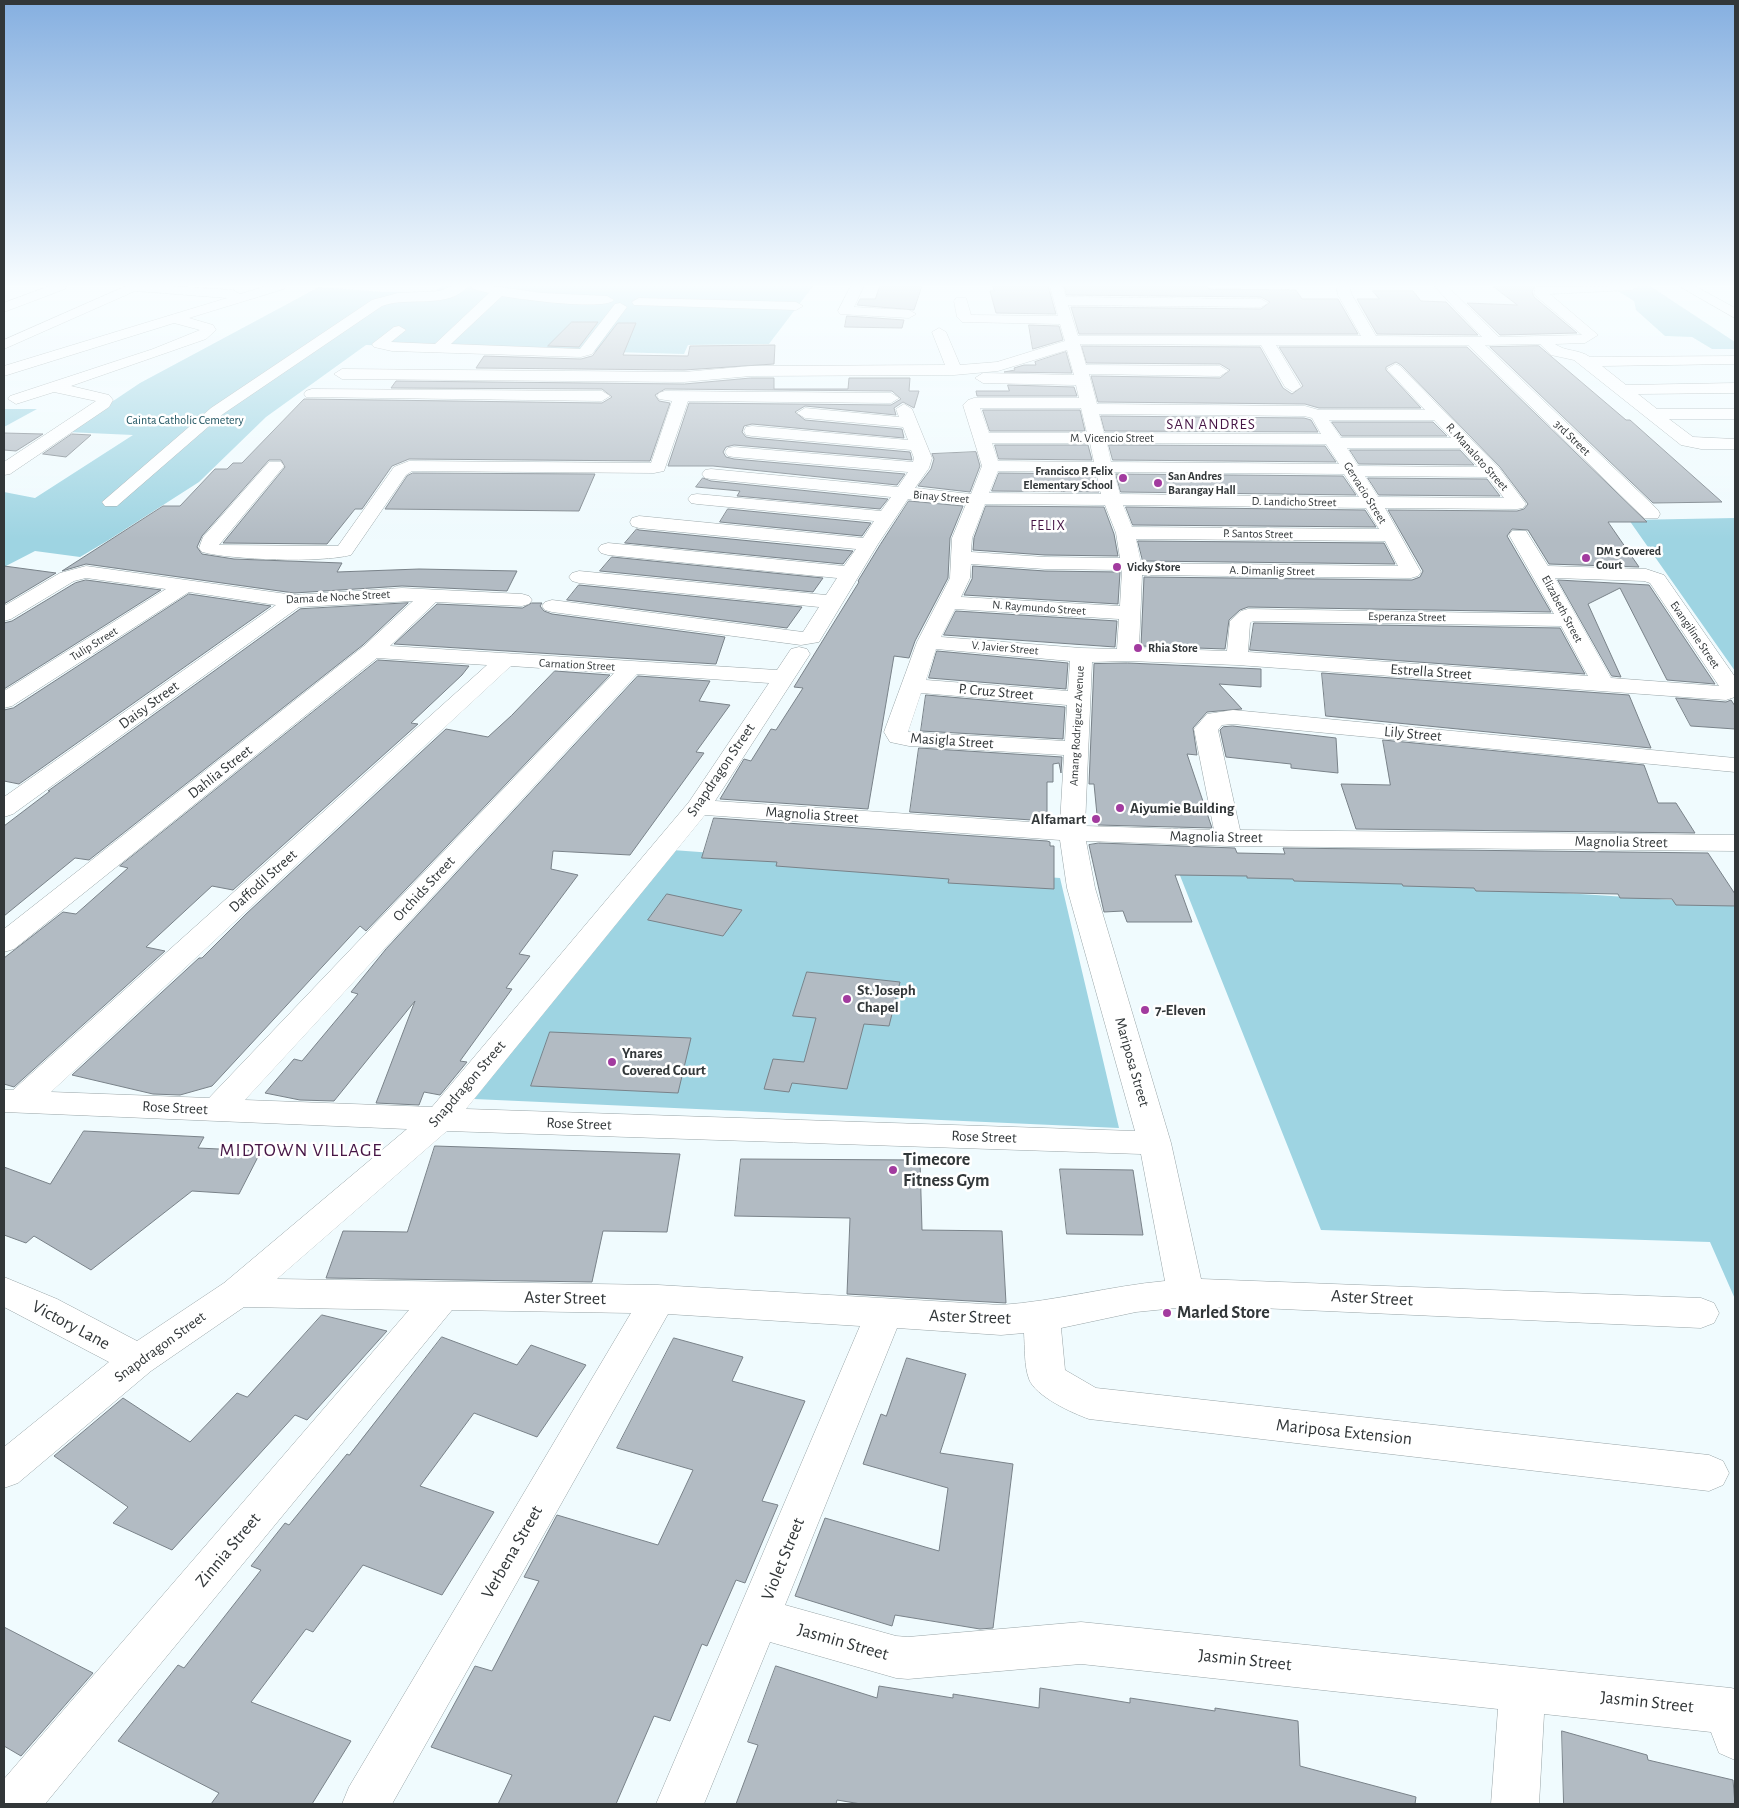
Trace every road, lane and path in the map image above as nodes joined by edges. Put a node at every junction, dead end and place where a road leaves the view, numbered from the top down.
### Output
1 (101, 370) edge
2 (278, 370) edge
3 (876, 370) edge
4 (1080, 370) edge
5 (1283, 370) edge
6 (1396, 370) edge
7 (1502, 370) edge
8 (1597, 370) edge
9 (1220, 371) dead end
10 (342, 374) dead end
11 (1735, 374) edge
12 (1081, 375) junction
13 (469, 376) junction
14 (1604, 376) junction
15 (927, 384) dead end
16 (53, 386) junction
17 (1293, 387) dead end
18 (1735, 388) edge
19 (1622, 390) junction
20 (312, 394) dead end
21 (455, 395) junction
22 (613, 396) dead end
23 (652, 396) dead end
24 (682, 396) junction
25 (16, 398) dead end
26 (891, 398) dead end
27 (1735, 402) edge
28 (1638, 403) junction
29 (1088, 406) junction
30 (761, 409) dead end
31 (1653, 414) junction
32 (1735, 414) edge
33 (1318, 415) junction
34 (1439, 415) junction
35 (1735, 429) edge
36 (1673, 430) junction
37 (752, 431) dead end
38 (982, 438) junction
39 (1096, 438) junction
40 (1333, 441) junction
41 (1466, 443) junction
42 (1735, 444) edge
43 (920, 446) junction
44 (734, 452) dead end
45 (275, 466) dead end
46 (991, 466) junction
47 (1103, 466) junction
48 (920, 468) junction
49 (4, 470) edge
50 (1351, 470) junction
51 (1493, 472) junction
52 (711, 474) dead end
53 (750, 478) junction
54 (903, 494) junction
55 (698, 499) dead end
56 (979, 499) junction
57 (1112, 500) junction
58 (111, 502) dead end
59 (733, 502) junction
60 (1517, 502) joint
61 (1372, 503) junction
62 (1651, 514) dead end
63 (887, 517) junction
64 (639, 522) dead end
65 (1125, 532) junction
66 (1392, 535) junction
67 (1519, 535) dead end
68 (868, 544) junction
69 (608, 549) dead end
70 (961, 557) junction
71 (1131, 566) junction
72 (1412, 571) joint
73 (1542, 572) junction
74 (850, 573) junction
75 (579, 577) dead end
76 (184, 587) junction
77 (431, 596) junction
78 (522, 600) dead end
79 (294, 601) junction
80 (832, 602) junction
81 (948, 602) junction
82 (552, 606) dead end
83 (1129, 613) junction
84 (4, 615) edge
85 (1567, 620) junction
86 (928, 642) junction
87 (372, 651) junction
88 (799, 654) dead end
89 (1081, 654) junction
90 (1128, 654) junction
91 (1237, 658) junction
92 (504, 661) junction
93 (631, 668) junction
94 (783, 677) junction
95 (1603, 684) junction
96 (913, 686) junction
97 (1733, 690) joint
98 (1079, 699) junction
99 (4, 701) edge
100 (1076, 750) junction
101 (1735, 765) edge
102 (698, 807) junction
103 (4, 809) edge
104 (1072, 833) junction
105 (1229, 838) junction
106 (1735, 843) edge
107 (4, 944) edge
108 (13, 1101) edge
109 (217, 1110) junction
110 (440, 1119) junction
111 (1155, 1143) junction
112 (4, 1291) edge
113 (1186, 1292) junction
114 (236, 1293) junction
115 (442, 1297) junction
116 (658, 1299) junction
117 (1701, 1313) dead end
118 (884, 1314) junction
119 (1042, 1317) junction
120 (138, 1360) junction
121 (4, 1471) edge
122 (1709, 1473) dead end
123 (758, 1618) junction
124 (1522, 1689) junction
125 (1734, 1720) edge
126 (14, 1804) edge
127 (366, 1804) edge
128 (680, 1804) edge
129 (1515, 1804) edge

1 - 16 street
2 - 58 street
3 - 13 street
4 - 12 street
5 - 17 street
6 - 34 street, R. Manaloto Street
7 - 62 street, 3rd Street
8 - 14 street
9 - 12 street
10 - 13 street
11 - 14 street
12 - 15 street
12 - 29 street
13 - 21 street
14 - 19 street
16 - 25 street
16 - 49 street
18 - 19 street
19 - 28 street
20 - 21 street
21 - 22 street
23 - 24 street
24 - 26 street
24 - 45 street
27 - 28 street
28 - 31 street
29 - 33 street
29 - 38 street
29 - 39 street
30 - 43 street
31 - 32 street
31 - 36 street
33 - 34 street
33 - 40 street, Gervacio Street
34 - 41 street, R. Manaloto Street
35 - 36 street
36 - 42 street
37 - 43 street
38 - 39 street, M. Vicencio Street
38 - 46 street
39 - 40 street, M. Vicencio Street
39 - 47 street
40 - 41 street, M. Vicencio Street
40 - 50 street, Gervacio Street
41 - 51 street, R. Manaloto Street
43 - 48 street
44 - 48 street
46 - 47 street
46 - 56 street, Masigla Street
47 - 50 street
47 - 57 street
48 - 54 street
50 - 51 street
50 - 61 street, Gervacio Street
51 - 60 street, R. Manaloto Street
52 - 53 street, Binay Street
53 - 54 street, Binay Street
53 - 59 street
54 - 56 street, Binay Street
54 - 63 street
55 - 59 street
56 - 57 street, D. Landicho Street
56 - 70 street, Masigla Street
57 - 61 street, D. Landicho Street
57 - 65 street
59 - 63 street
60 - 61 street, D. Landicho Street
61 - 66 street, Gervacio Street
63 - 68 street
64 - 68 street
65 - 66 street, P. Santos Street
65 - 71 street
66 - 72 street, Gervacio Street
67 - 73 street, Elizabeth Street
68 - 74 street
69 - 74 street
70 - 71 street, A. Dimanlig Street
70 - 81 street, Masigla Street
71 - 72 street, A. Dimanlig Street
71 - 83 street
73 - 85 street, Elizabeth Street
73 - 97 street, Evangiline Street
74 - 80 street
75 - 80 street
76 - 79 street, Dama de Noche Street
76 - 84 street, Dama de Noche Street
76 - 99 street, Tulip Street
77 - 78 street, Dama de Noche Street
77 - 79 street, Dama de Noche Street
77 - 87 street, Dahlia Street
79 - 103 street, Daisy Street
80 - 82 street
81 - 83 street, N. Raymundo Street
81 - 86 street, Masigla Street
83 - 90 street
85 - 91 street, Esperanza Street
85 - 95 street, Elizabeth Street
86 - 89 street, V. Javier Street
86 - 96 street, Masigla Street
87 - 92 street, Carnation Street
87 - 107 street, Dahlia Street
88 - 94 street, Snapdragon Street
89 - 90 street, Amang Rodriguez Avenue
89 - 98 street, Amang Rodriguez Avenue
90 - 91 street, Estrella Street
91 - 95 street, Estrella Street
92 - 93 street, Carnation Street
92 - 108 street, Daffodil Street
93 - 94 street, Carnation Street
93 - 109 street, Orchids Street
94 - 102 street, Snapdragon Street
95 - 97 street, Estrella Street
96 - 98 street, P. Cruz Street
96 - 100 street, Masigla Street
98 - 100 street, Amang Rodriguez Avenue
100 - 104 street, Amang Rodriguez Avenue
101 - 105 street, Lily Street
102 - 104 street, Magnolia Street
102 - 110 street, Snapdragon Street
104 - 105 street, Magnolia Street
104 - 111 street, Mariposa Street
105 - 106 street, Magnolia Street
108 - 109 street, Rose Street
109 - 110 street, Rose Street
110 - 111 street, Rose Street
110 - 114 street, Snapdragon Street
111 - 113 street, Mariposa Street
112 - 120 street, Victory Lane
113 - 117 street, Aster Street
113 - 119 street, Aster Street
114 - 115 street, Aster Street
114 - 120 street, Snapdragon Street
115 - 116 street, Aster Street
115 - 126 street, Zinnia Street
116 - 118 street, Aster Street
116 - 127 street, Verbena Street
118 - 119 street, Aster Street
118 - 123 street, Violet Street
119 - 122 street, Mariposa Extension
120 - 121 street, Snapdragon Street
123 - 124 street, Jasmin Street
123 - 128 street, Violet Street
124 - 125 street, Jasmin Street
124 - 129 street

